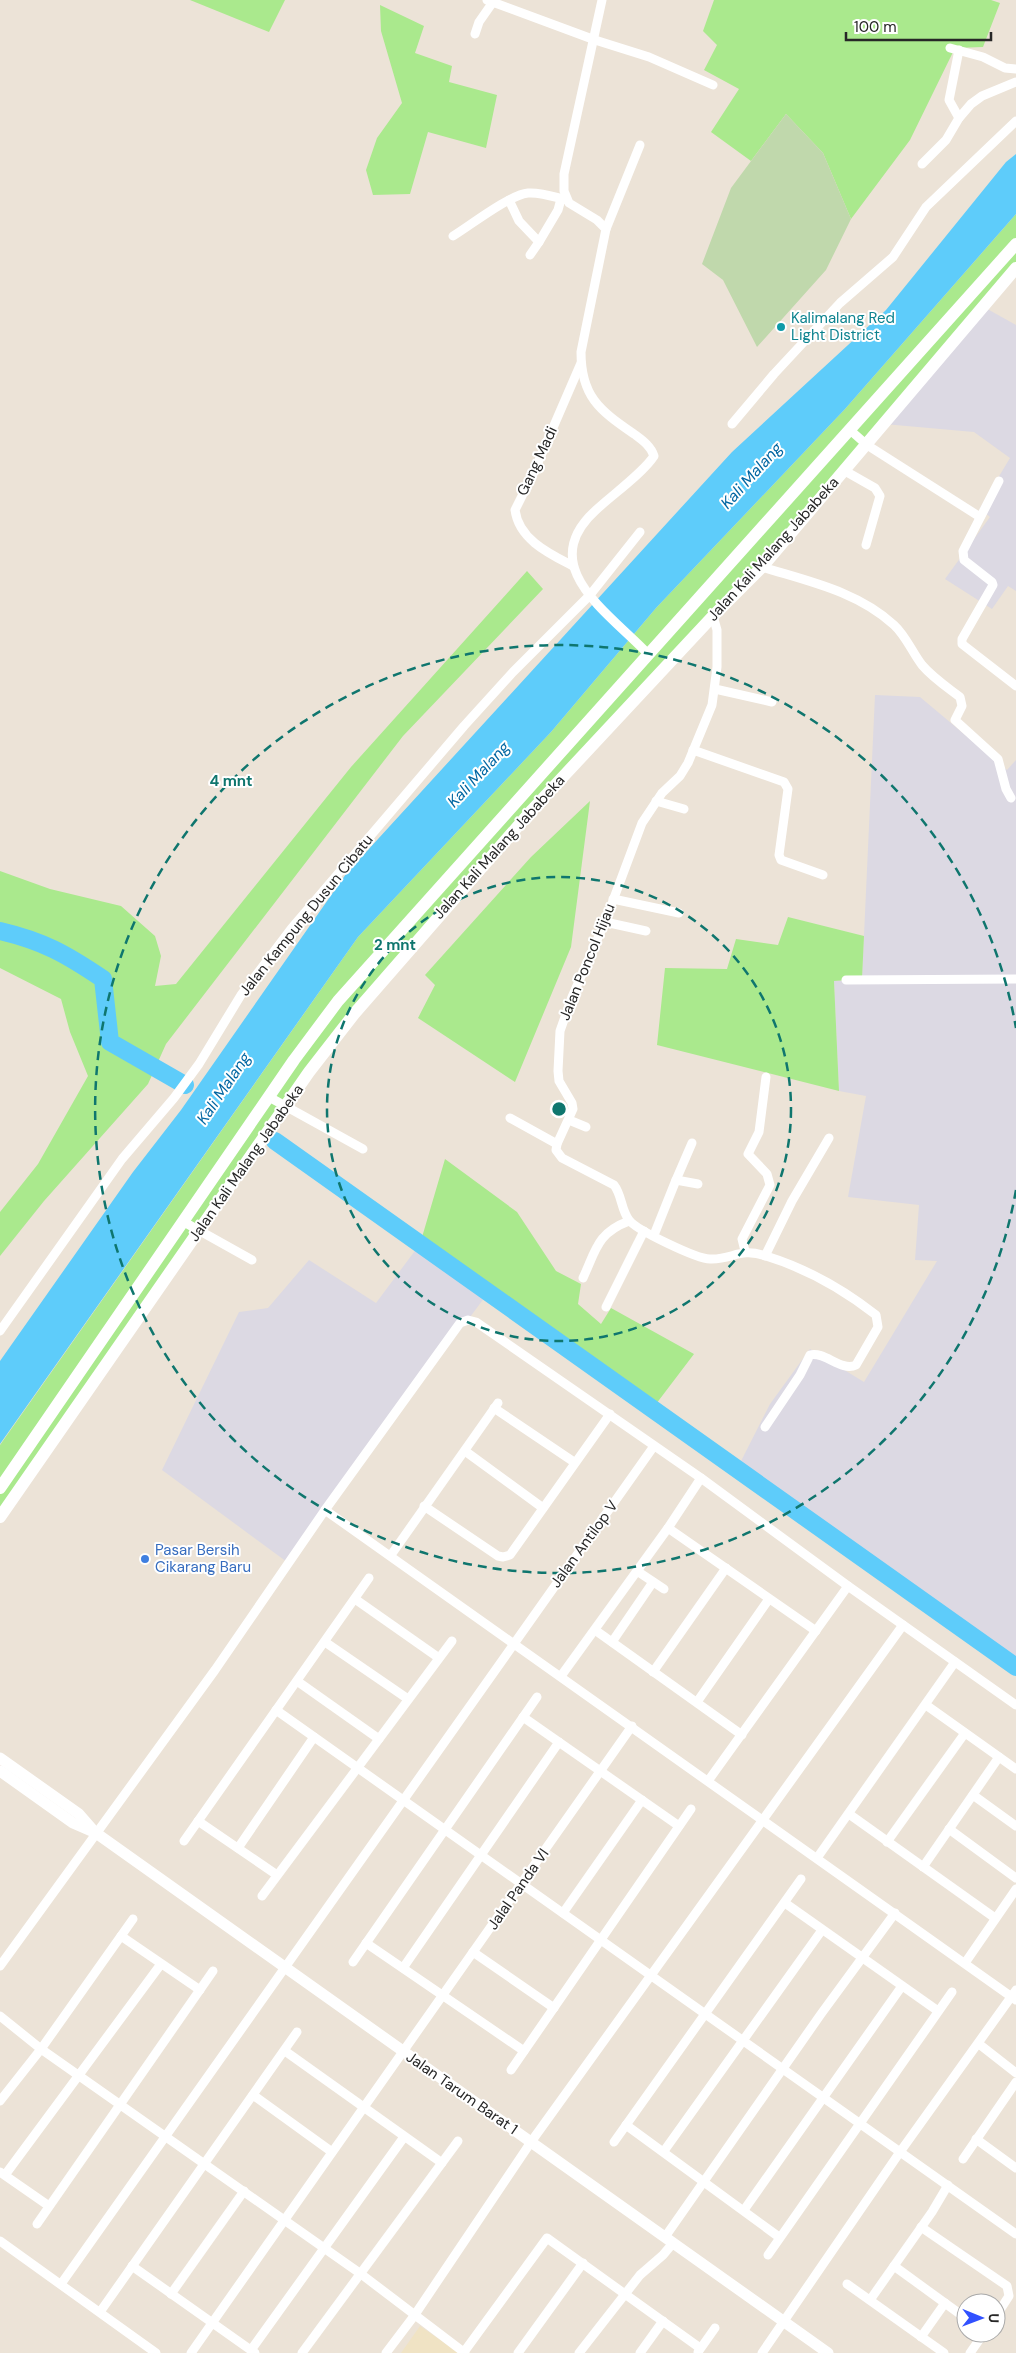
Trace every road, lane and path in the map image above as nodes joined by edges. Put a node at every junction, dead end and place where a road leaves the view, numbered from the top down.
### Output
1 (602, 0) edge
2 (490, 1) edge
3 (475, 34) dead end
4 (595, 40) junction
5 (1016, 69) edge
6 (1016, 82) edge
7 (713, 85) dead end
8 (959, 118) junction
9 (1016, 121) edge
10 (640, 145) dead end
11 (922, 164) dead end
12 (564, 199) junction
13 (509, 200) junction
14 (606, 230) junction
15 (454, 236) dead end
16 (538, 242) junction
17 (1016, 244) edge
18 (530, 255) dead end
19 (1016, 268) edge
20 (581, 363) junction
21 (732, 424) dead end
22 (850, 430) junction
23 (866, 445) junction
24 (845, 470) junction
25 (999, 481) dead end
26 (980, 517) junction
27 (640, 532) dead end
28 (866, 545) dead end
29 (573, 566) junction
30 (762, 567) junction
31 (590, 595) junction
32 (713, 616) junction
33 (644, 650) junction
34 (1016, 686) edge
35 (715, 689) junction
36 (772, 702) dead end
37 (693, 750) junction
38 (1012, 798) dead end
39 (656, 801) junction
40 (684, 809) dead end
41 (491, 829) junction
42 (505, 840) junction
43 (823, 875) dead end
44 (613, 899) junction
45 (679, 914) dead end
46 (605, 922) junction
47 (646, 931) dead end
48 (1016, 979) edge
49 (846, 980) dead end
50 (766, 1077) dead end
51 (266, 1102) junction
52 (282, 1111) junction
53 (510, 1118) dead end
54 (569, 1120) junction
55 (586, 1127) dead end
56 (829, 1138) dead end
57 (692, 1143) dead end
58 (557, 1144) junction
59 (363, 1149) dead end
60 (676, 1180) junction
61 (698, 1184) dead end
62 (629, 1221) junction
63 (184, 1222) junction
64 (200, 1231) junction
65 (644, 1231) junction
66 (654, 1236) junction
67 (745, 1251) junction
68 (765, 1256) junction
69 (252, 1260) dead end
70 (583, 1278) dead end
71 (606, 1307) dead end
72 (0, 1331) edge
73 (610, 1414) junction
74 (765, 1427) dead end
75 (654, 1446) junction
76 (465, 1451) junction
77 (574, 1462) junction
78 (701, 1478) junction
79 (0, 1488) edge
80 (424, 1506) junction
81 (543, 1508) junction
82 (326, 1510) junction
83 (0, 1517) edge
84 (668, 1528) junction
85 (391, 1555) junction
86 (726, 1568) junction
87 (637, 1571) junction
88 (369, 1578) dead end
89 (653, 1582) junction
90 (848, 1586) junction
91 (664, 1589) dead end
92 (769, 1598) junction
93 (355, 1599) junction
94 (903, 1625) junction
95 (595, 1630) junction
96 (816, 1631) junction
97 (452, 1641) dead end
98 (325, 1642) junction
99 (514, 1642) junction
100 (612, 1642) junction
101 (439, 1658) junction
102 (956, 1662) junction
103 (653, 1672) junction
104 (561, 1676) junction
105 (297, 1681) junction
106 (537, 1697) dead end
107 (408, 1700) junction
108 (696, 1702) junction
109 (926, 1705) junction
110 (1016, 1705) edge
111 (276, 1710) junction
112 (523, 1716) junction
113 (632, 1726) junction
114 (965, 1733) junction
115 (742, 1735) junction
116 (314, 1737) junction
117 (379, 1739) junction
118 (559, 1742) junction
119 (999, 1757) junction
120 (0, 1758) edge
121 (358, 1768) junction
122 (1016, 1769) edge
123 (0, 1771) edge
124 (600, 1771) junction
125 (708, 1781) junction
126 (973, 1795) junction
127 (404, 1800) junction
128 (642, 1800) junction
129 (691, 1809) dead end
130 (849, 1814) junction
131 (761, 1820) junction
132 (198, 1821) junction
133 (679, 1826) junction
134 (1016, 1826) edge
135 (949, 1829) junction
136 (446, 1830) junction
137 (96, 1833) junction
138 (184, 1841) dead end
139 (887, 1842) junction
140 (238, 1848) junction
141 (481, 1855) junction
142 (818, 1858) junction
143 (923, 1867) junction
144 (277, 1875) junction
145 (1016, 1878) edge
146 (801, 1879) dead end
147 (521, 1883) junction
148 (1016, 1889) edge
149 (262, 1896) dead end
150 (785, 1903) junction
151 (563, 1913) junction
152 (895, 1913) junction
153 (995, 1918) junction
154 (133, 1919) dead end
155 (822, 1930) junction
156 (121, 1936) junction
157 (601, 1940) junction
158 (366, 1943) junction
159 (473, 1952) junction
160 (863, 1958) junction
161 (353, 1962) dead end
162 (965, 1963) junction
163 (160, 1964) junction
164 (0, 1966) edge
165 (285, 1968) junction
166 (403, 1968) junction
167 (213, 1972) dead end
168 (652, 1976) junction
169 (902, 1986) junction
170 (200, 1990) junction
171 (952, 1992) dead end
172 (443, 1995) junction
173 (1014, 1996) edge
174 (554, 2008) junction
175 (938, 2011) junction
176 (706, 2014) junction
177 (0, 2016) edge
178 (298, 2032) dead end
179 (743, 2040) junction
180 (979, 2044) junction
181 (41, 2048) junction
182 (285, 2051) junction
183 (524, 2051) junction
184 (403, 2052) junction
185 (784, 2069) junction
186 (511, 2070) dead end
187 (1016, 2073) edge
188 (80, 2075) junction
189 (1016, 2082) edge
190 (253, 2095) junction
191 (824, 2098) junction
192 (0, 2101) edge
193 (121, 2103) junction
194 (364, 2108) junction
195 (860, 2123) junction
196 (626, 2125) junction
197 (166, 2136) junction
198 (404, 2136) junction
199 (976, 2139) junction
200 (458, 2141) dead end
201 (531, 2142) junction
202 (614, 2142) dead end
203 (664, 2151) junction
204 (332, 2152) junction
205 (900, 2152) junction
206 (963, 2159) dead end
207 (206, 2163) junction
208 (442, 2163) junction
209 (1016, 2168) edge
210 (3, 2173) edge
211 (704, 2182) junction
212 (948, 2185) junction
213 (244, 2191) junction
214 (49, 2206) junction
215 (744, 2210) junction
216 (285, 2220) junction
217 (37, 2224) dead end
218 (921, 2227) junction
219 (1016, 2234) edge
220 (779, 2237) junction
221 (669, 2240) junction
222 (0, 2241) edge
223 (324, 2248) junction
224 (768, 2255) dead end
225 (583, 2263) junction
226 (132, 2266) junction
227 (894, 2266) junction
228 (361, 2274) junction
229 (61, 2284) junction
230 (847, 2284) dead end
231 (625, 2293) junction
232 (172, 2294) junction
233 (870, 2300) junction
234 (1006, 2301) edge
235 (945, 2303) junction
236 (956, 2311) edge
237 (100, 2312) junction
238 (414, 2316) junction
239 (663, 2321) junction
240 (784, 2322) junction
241 (212, 2323) junction
242 (715, 2328) dead end
243 (921, 2337) junction
244 (253, 2351) edge
245 (699, 2351) edge
246 (465, 2352) edge
247 (156, 2353) edge
248 (191, 2353) edge
249 (302, 2353) edge
250 (386, 2353) edge
251 (518, 2353) edge
252 (580, 2353) edge
253 (640, 2353) edge
254 (762, 2353) edge
255 (828, 2353) edge
256 (944, 2353) edge

1 - 4 street
2 - 3 street
2 - 4 street
4 - 7 street
4 - 12 street
5 - 8 street
6 - 8 street
8 - 11 street
9 - 21 street
10 - 14 street
12 - 13 street
12 - 14 street
12 - 16 street
13 - 15 street
13 - 16 street
14 - 20 street
16 - 18 street
17 - 22 main road, Jalan Kali Malang Jababeka
19 - 23 main road, Jalan Kali Malang Jababeka
20 - 29 street, Gang Madi
20 - 29 street
22 - 23 street
22 - 33 main road, Jalan Kali Malang Jababeka
23 - 24 main road, Jalan Kali Malang Jababeka
23 - 26 street
24 - 28 street
24 - 30 main road, Jalan Kali Malang Jababeka
25 - 26 street
26 - 34 street
27 - 31 street, Jalan Kampung Dusun Cibatu
29 - 31 street
30 - 32 main road, Jalan Kali Malang Jababeka
30 - 38 street
31 - 33 street
31 - 72 street, Jalan Kampung Dusun Cibatu
32 - 35 street, Jalan Poncol Hijau
32 - 42 main road, Jalan Kali Malang Jababeka
33 - 41 main road, Jalan Kali Malang Jababeka
35 - 36 street
35 - 37 street, Jalan Poncol Hijau
37 - 39 street, Jalan Poncol Hijau
37 - 43 street
39 - 40 street
39 - 44 street, Jalan Poncol Hijau
41 - 42 main road
41 - 51 main road, Jalan Kali Malang Jababeka
42 - 52 main road, Jalan Kali Malang Jababeka
44 - 45 street
44 - 46 street, Jalan Poncol Hijau
46 - 47 street
46 - 54 street, Jalan Poncol Hijau
48 - 49 street
50 - 67 street
51 - 52 street
51 - 63 main road, Jalan Kali Malang Jababeka
52 - 59 street
52 - 64 main road, Jalan Kali Malang Jababeka
53 - 58 street
54 - 55 street
54 - 58 street, Jalan Poncol Hijau
56 - 68 street
57 - 60 street
58 - 62 street
60 - 61 street
60 - 66 street
62 - 65 street
62 - 70 street
63 - 64 street
63 - 79 main road, Jalan Kali Malang Jababeka
64 - 69 street
64 - 83 main road, Jalan Kali Malang Jababeka
65 - 66 street
65 - 71 street
66 - 67 street
67 - 68 street
68 - 74 street
73 - 75 street
73 - 77 street
73 - 82 street
75 - 78 street
75 - 99 street, Jalan Antilop V
76 - 77 street
76 - 80 street
76 - 81 street
77 - 81 street
78 - 84 street
78 - 90 street
80 - 81 street
80 - 85 street
82 - 85 street
82 - 137 street
84 - 86 street
84 - 87 street
85 - 99 street
86 - 92 street
86 - 103 street
87 - 89 street
87 - 95 street
88 - 93 street
89 - 91 street
89 - 100 street
90 - 94 street
90 - 96 street
92 - 96 street
92 - 108 street
93 - 98 street
93 - 101 street
94 - 102 street
94 - 131 street
95 - 100 street
95 - 104 street
96 - 115 street
97 - 101 street
98 - 105 street
98 - 107 street
99 - 104 street
99 - 127 street, Jalan Antilop V
100 - 103 street
101 - 107 street
102 - 109 street
102 - 110 street
103 - 108 street
104 - 113 street
105 - 111 street
105 - 117 street
106 - 112 street
107 - 117 street
108 - 115 street
109 - 114 street
109 - 130 street
111 - 116 street
111 - 132 street
112 - 118 street
112 - 136 street
113 - 124 street, Jalal Panda VI
113 - 125 street
114 - 119 street
114 - 139 street
115 - 125 street
116 - 121 street
116 - 140 street
117 - 121 street
118 - 124 street
118 - 141 street
119 - 122 street
119 - 126 street
120 - 137 street, Jalan Tarum Barat 1
121 - 127 street
121 - 144 street
123 - 137 street, Jalan Tarum Barat 1
124 - 128 street
124 - 147 street, Jalal Panda VI
125 - 131 street
126 - 134 street
126 - 135 street
127 - 136 street
127 - 165 street, Jalan Antilop V
128 - 133 street
128 - 151 street
129 - 133 street
130 - 139 street
130 - 142 street
131 - 142 street
131 - 168 street
132 - 138 street
132 - 140 street
133 - 157 street
135 - 143 street
135 - 145 street
136 - 141 street
136 - 158 street
137 - 164 street
137 - 165 street, Jalan Tarum Barat 1
139 - 143 street
140 - 144 street
141 - 147 street
141 - 166 street
142 - 152 street
143 - 153 street
144 - 149 street
146 - 150 street
147 - 151 street
147 - 159 street, Jalal Panda VI
148 - 153 street
150 - 155 street
150 - 176 street
151 - 157 street
152 - 160 street
152 - 162 street
153 - 162 street
154 - 156 street
155 - 160 street
155 - 179 street
156 - 163 street
156 - 181 street
157 - 168 street
157 - 174 street
158 - 161 street
158 - 166 street
159 - 172 street, Jalal Panda VI
159 - 174 street
160 - 169 street
160 - 185 street
162 - 173 street
163 - 170 street
163 - 188 street
165 - 184 street, Jalan Tarum Barat 1
165 - 197 street, Jalan Antilop V
166 - 172 street
167 - 170 street
168 - 176 street
168 - 201 street
169 - 175 street
169 - 191 street
170 - 193 street
171 - 175 street
172 - 183 street
172 - 184 street, Jalal Panda VI
173 - 180 street
174 - 183 street
175 - 195 street
176 - 179 street
176 - 196 street
177 - 181 street
178 - 182 street
179 - 185 street
179 - 203 street
180 - 187 street
180 - 205 street
181 - 188 street
181 - 192 street
182 - 190 street
182 - 194 street
183 - 186 street
184 - 194 street, Jalal Panda VI
184 - 201 street, Jalan Tarum Barat 1
185 - 191 street
185 - 211 street
188 - 193 street
188 - 210 street
189 - 199 street
190 - 204 street
190 - 207 street
191 - 195 street
191 - 215 street
193 - 197 street
193 - 214 street
194 - 198 street
194 - 204 street, Jalal Panda VI
195 - 205 street
195 - 220 street
196 - 202 street
196 - 203 street
197 - 207 street
197 - 229 street, Jalan Antilop V
198 - 208 street
198 - 223 street
199 - 206 street
199 - 209 street
200 - 208 street
201 - 221 street, Jalan Tarum Barat 1
201 - 238 street
203 - 211 street
204 - 216 street, Jalal Panda VI
205 - 212 street
205 - 240 street
207 - 213 street
207 - 226 street
208 - 228 street
210 - 214 street
211 - 215 street
211 - 221 street
212 - 218 street
212 - 219 street
213 - 216 street
213 - 232 street
214 - 217 street
215 - 220 street
216 - 223 street
216 - 241 street, Jalal Panda VI
218 - 227 street
218 - 234 street
220 - 224 street
221 - 231 street
221 - 240 street, Jalan Tarum Barat 1
222 - 229 street
223 - 228 street
223 - 244 street
225 - 231 street
225 - 246 street
225 - 251 street
226 - 232 street
226 - 237 street
227 - 233 street
227 - 235 street
228 - 238 street
228 - 249 street
229 - 237 street
230 - 233 street
231 - 239 street
231 - 252 street
232 - 241 street
233 - 243 street
235 - 236 street
235 - 243 street
237 - 247 street
238 - 246 street
238 - 250 street
239 - 245 street
239 - 253 street
240 - 254 street
240 - 255 street, Jalan Tarum Barat 1
241 - 244 street
241 - 248 street, Jalal Panda VI
242 - 245 street
243 - 256 street

